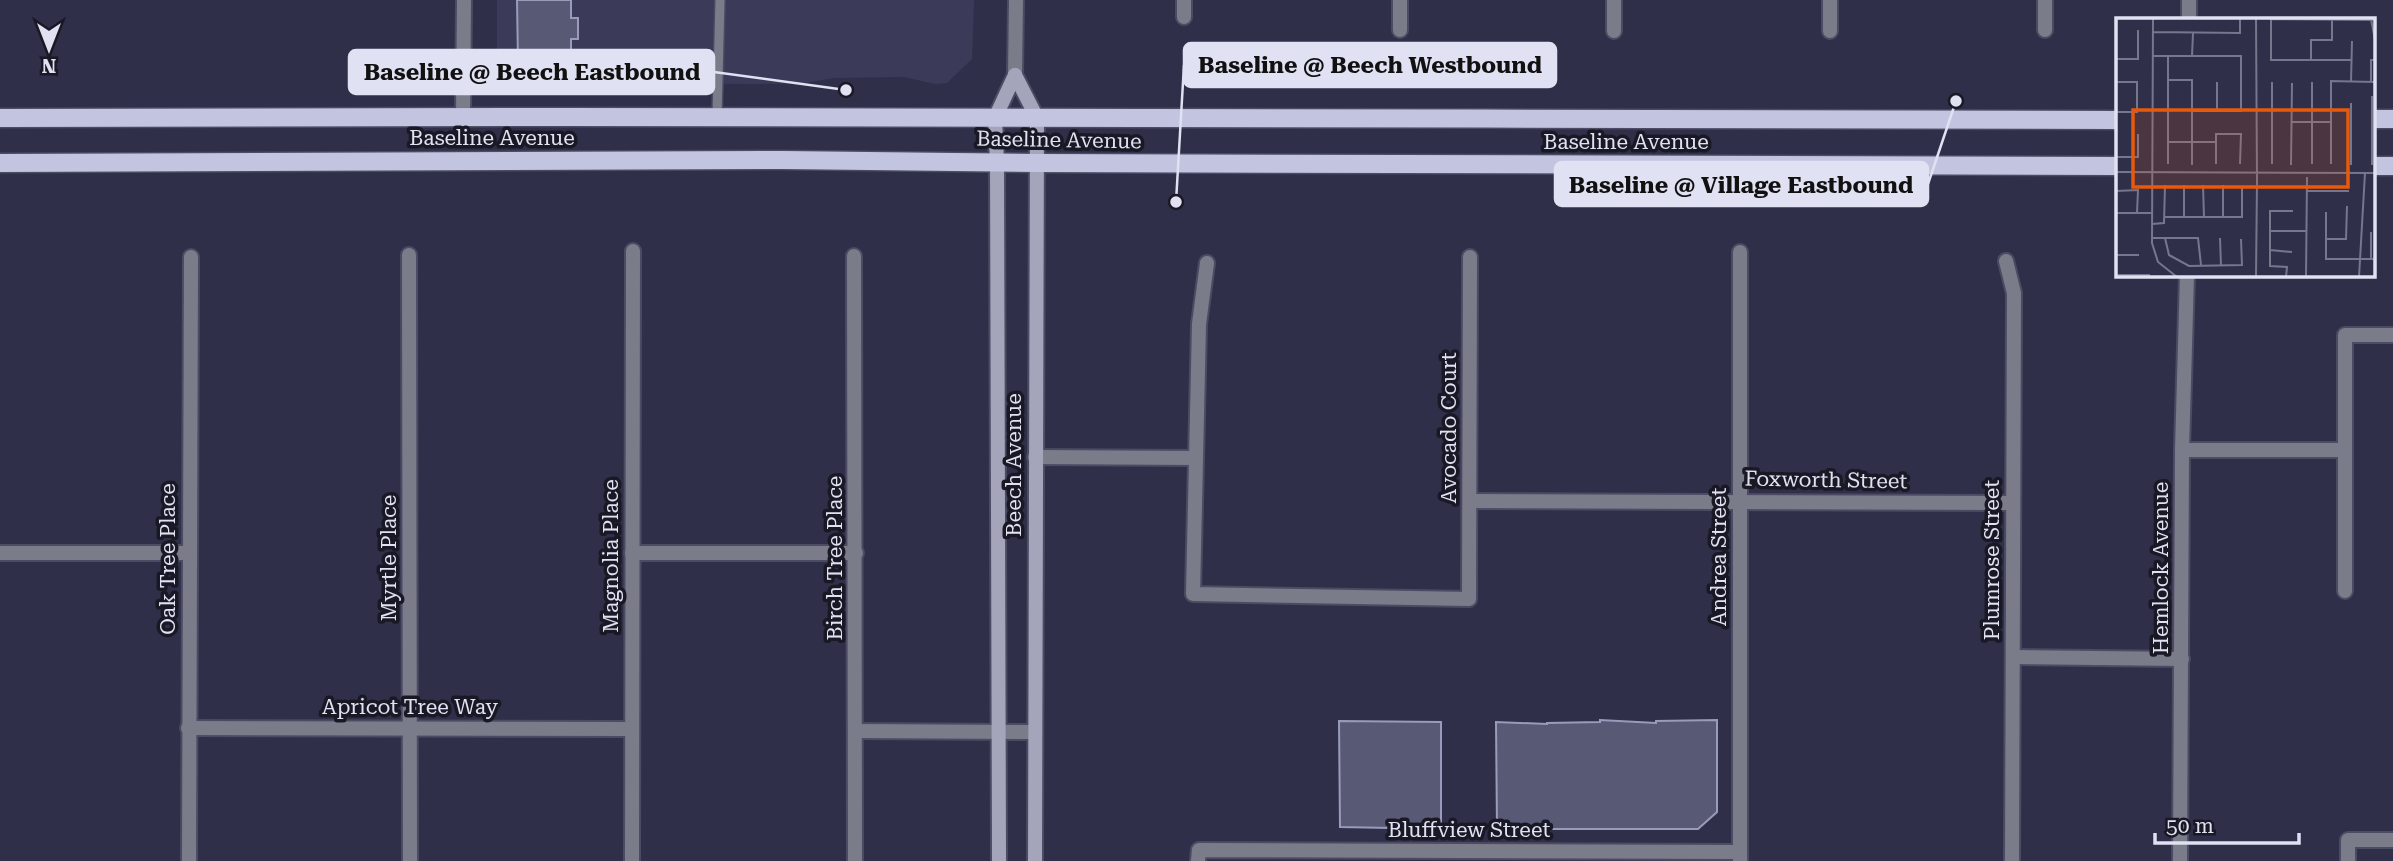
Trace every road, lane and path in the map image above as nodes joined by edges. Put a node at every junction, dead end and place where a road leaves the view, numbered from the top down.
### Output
1 (464, 0) edge
2 (720, 0) edge
3 (1016, 0) edge
4 (1184, 0) edge
5 (1400, 0) edge
6 (1614, 0) edge
7 (1830, 0) edge
8 (2045, 0) edge
9 (2189, 0) edge
10 (1184, 17) dead end
11 (2189, 18) edge
12 (1400, 30) dead end
13 (2045, 30) dead end
14 (1614, 31) dead end
15 (1830, 31) dead end
16 (1015, 75) junction
17 (463, 116) junction
18 (0, 118) edge
19 (717, 118) junction
20 (995, 118) junction
21 (1037, 118) junction
22 (2116, 120) edge
23 (998, 162) junction
24 (0, 163) edge
25 (1036, 163) junction
26 (2116, 166) edge
27 (633, 251) dead end
28 (1740, 252) dead end
29 (409, 254) dead end
30 (854, 256) dead end
31 (191, 257) dead end
32 (1469, 257) dead end
33 (2006, 261) dead end
34 (1206, 264) dead end
35 (2187, 276) edge
36 (2393, 335) edge
37 (2182, 450) junction
38 (2344, 450) junction
39 (1035, 457) junction
40 (1196, 458) junction
41 (1740, 500) junction
42 (1470, 501) junction
43 (2014, 503) junction
44 (0, 553) edge
45 (190, 553) junction
46 (632, 553) junction
47 (856, 553) junction
48 (2345, 591) dead end
49 (2013, 657) junction
50 (2182, 659) junction
51 (411, 727) junction
52 (188, 728) junction
53 (632, 729) junction
54 (856, 731) junction
55 (999, 732) junction
56 (1035, 732) junction
57 (2393, 840) edge
58 (1198, 855) edge
59 (1465, 856) edge
60 (1740, 856) edge
61 (189, 861) edge
62 (410, 861) edge
63 (632, 861) edge
64 (855, 861) edge
65 (999, 861) edge
66 (1035, 861) edge
67 (2012, 861) edge
68 (2180, 861) edge
69 (2348, 861) edge

1 - 17 street
2 - 19 lane
3 - 16 street, Beech Avenue
4 - 10 street
5 - 12 street
6 - 14 street
7 - 15 street
8 - 13 street
9 - 11 street
16 - 20 main road, Beech Avenue
16 - 21 main road, Beech Avenue
17 - 18 main road, Baseline Avenue
17 - 19 main road, Baseline Avenue
19 - 20 main road, Baseline Avenue
20 - 21 main road, Baseline Avenue
20 - 23 main road, Beech Avenue
21 - 22 main road, Baseline Avenue
21 - 25 main road, Beech Avenue
23 - 24 main road, Baseline Avenue
23 - 25 main road, Baseline Avenue
23 - 55 main road, Beech Avenue
25 - 26 main road, Baseline Avenue
25 - 39 main road, Beech Avenue
27 - 46 street, Magnolia Place
28 - 41 street, Andrea Street
29 - 51 street, Myrtle Place
30 - 47 street, Birch Tree Place
31 - 45 street, Oak Tree Place
32 - 42 street, Avocado Court
33 - 43 street, Plumrose Street
34 - 40 street
35 - 37 street, Hemlock Avenue
36 - 38 street
37 - 38 street
37 - 50 street, Hemlock Avenue
38 - 48 street
39 - 40 street
39 - 56 main road, Beech Avenue
40 - 42 street, Avocado Court
41 - 42 street, Foxworth Street
41 - 43 street, Foxworth Street
41 - 60 street, Andrea Street
43 - 49 street, Plumrose Street
44 - 45 street
45 - 52 street, Oak Tree Place
46 - 47 street
46 - 53 street, Magnolia Place
47 - 54 street, Birch Tree Place
49 - 50 street
49 - 67 street, Plumrose Street
50 - 68 street, Hemlock Avenue
51 - 52 street, Apricot Tree Way
51 - 53 street, Apricot Tree Way
51 - 62 street, Myrtle Place
52 - 61 street, Oak Tree Place
53 - 63 street, Magnolia Place
54 - 55 street
54 - 64 street, Birch Tree Place
55 - 56 street
55 - 65 main road, Beech Avenue
56 - 66 main road, Beech Avenue
57 - 69 street
58 - 59 street, Bluffview Street
59 - 60 street, Bluffview Street

